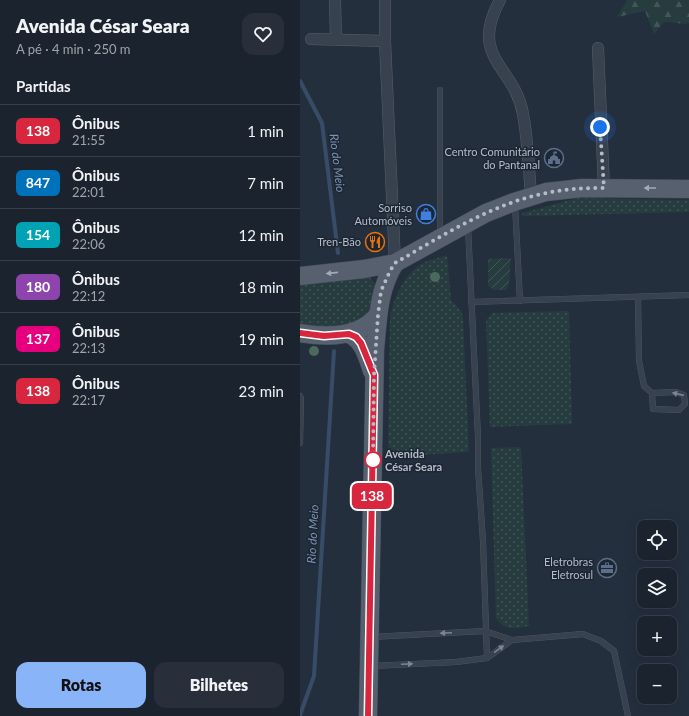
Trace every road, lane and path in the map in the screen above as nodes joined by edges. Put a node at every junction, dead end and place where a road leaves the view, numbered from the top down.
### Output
1 (335, 0) edge
2 (385, 0) edge
3 (500, 0) edge
4 (311, 39) dead end
5 (336, 39) junction
6 (385, 42) junction
7 (598, 48) dead end
8 (440, 90) dead end
9 (604, 188) junction
10 (689, 189) edge
11 (523, 199) junction
12 (467, 223) junction
13 (440, 237) junction
14 (395, 263) junction
15 (364, 269) junction
16 (300, 276) edge
17 (381, 291) junction
18 (689, 295) edge
19 (638, 297) junction
20 (520, 301) junction
21 (471, 302) junction
22 (378, 315) junction
23 (300, 333) edge
24 (349, 334) junction
25 (374, 375) junction
26 (652, 393) junction
27 (300, 396) edge
28 (300, 442) edge
29 (485, 631) junction
30 (369, 637) junction
31 (512, 640) junction
32 (487, 658) junction
33 (368, 666) junction
34 (368, 716) edge
35 (628, 716) edge

1 - 5 street
2 - 6 street
3 - 11 street
4 - 5 street
5 - 6 street
6 - 14 street
7 - 9 street
8 - 13 lane
10 -> 9 main road
9 - 11 main road
11 - 12 main road
11 - 20 lane
12 - 13 main road
12 - 21 lane
13 - 14 main road
14 - 15 main road
14 - 17 main road
15 -> 16 main road
15 - 17 main road
17 - 22 main road
18 - 19 lane
19 - 20 lane
19 - 26 lane
20 - 21 lane
21 - 29 lane
22 - 24 main road
22 - 25 main road
23 - 24 main road
24 - 25 main road
25 - 30 main road
26 -> 26 lane
27 - 28 lane
29 -> 30 lane
29 - 31 lane
29 - 32 lane
30 - 33 main road
32 -> 31 lane
31 - 35 lane
33 -> 32 lane
33 - 34 main road

